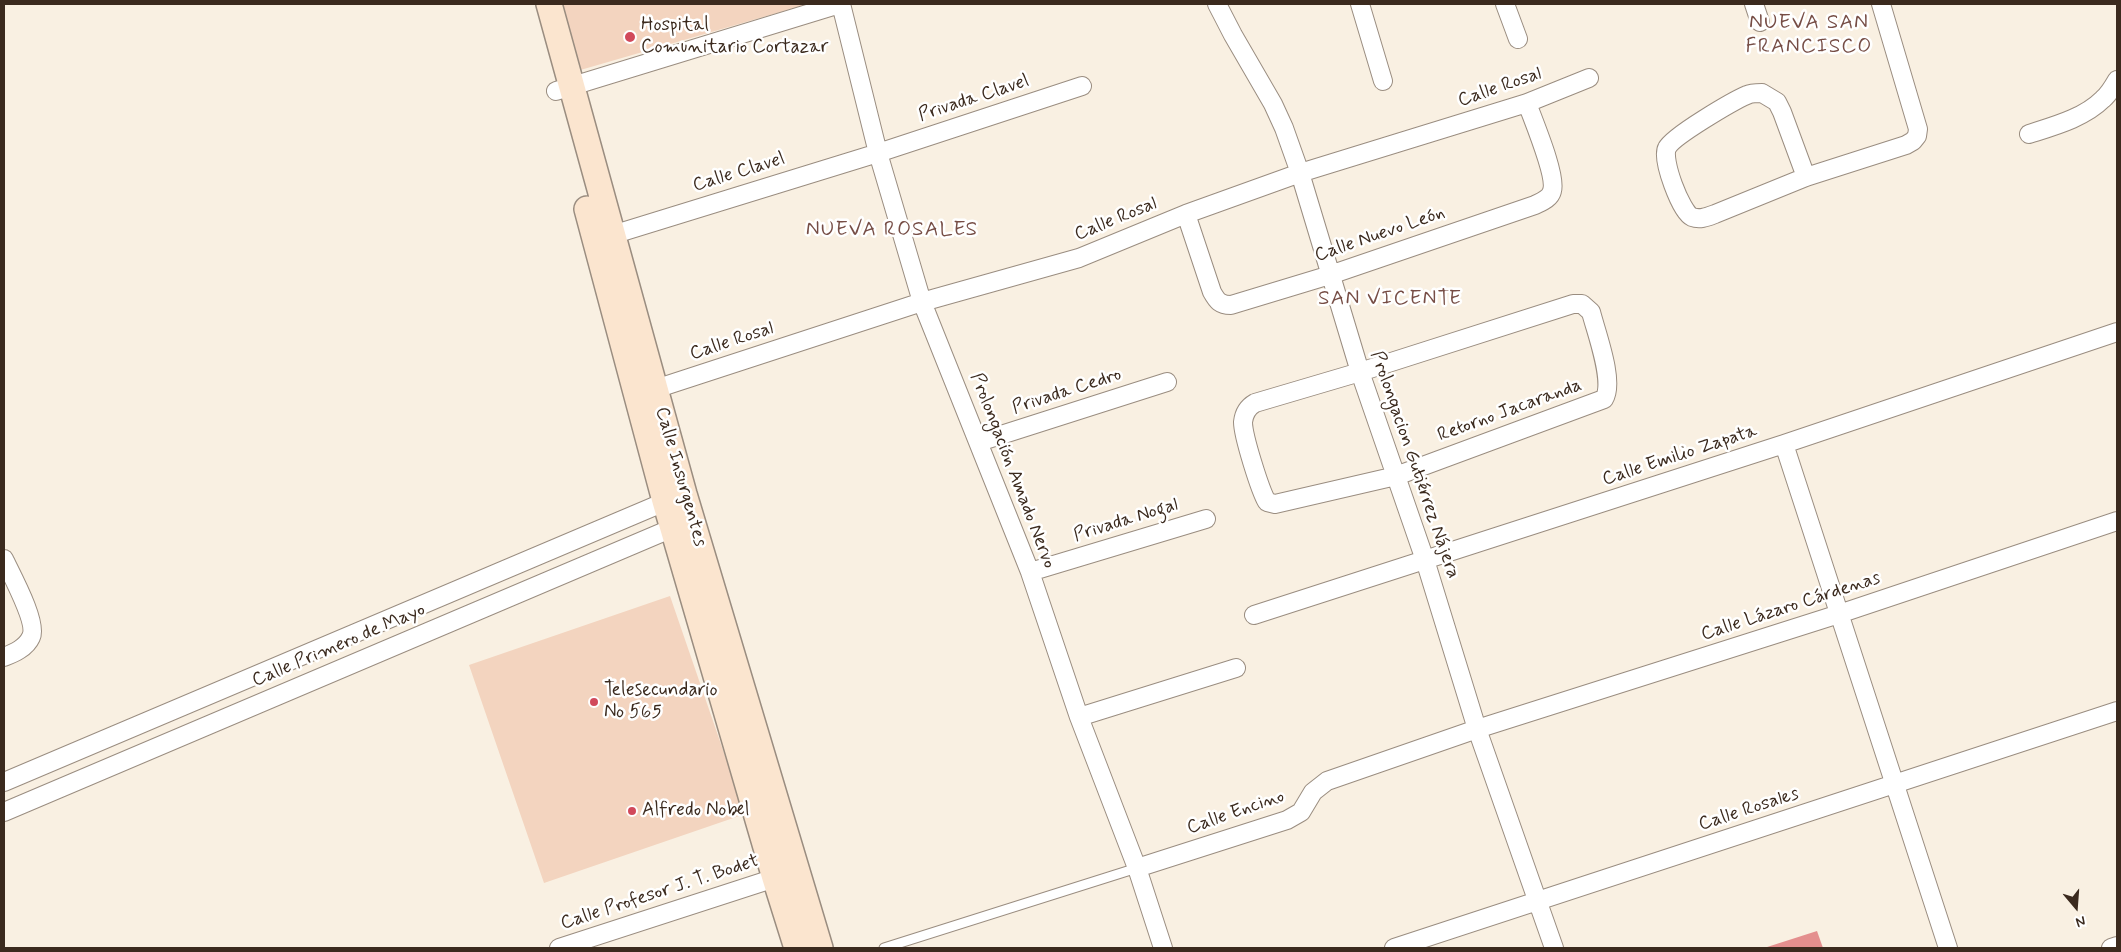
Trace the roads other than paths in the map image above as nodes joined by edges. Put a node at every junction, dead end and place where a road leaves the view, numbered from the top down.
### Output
1 (531, 4) edge
2 (549, 4) edge
3 (841, 4) edge
4 (1217, 4) edge
5 (1360, 4) edge
6 (1505, 4) edge
7 (1754, 4) edge
8 (1881, 4) edge
9 (1760, 22) dead end
10 (1518, 39) dead end
11 (1589, 78) dead end
12 (1383, 80) dead end
13 (2117, 80) edge
14 (1082, 86) dead end
15 (564, 89) junction
16 (1527, 103) junction
17 (2029, 134) dead end
18 (878, 152) junction
19 (1300, 173) junction
20 (1806, 177) junction
21 (1186, 214) junction
22 (612, 235) junction
23 (1330, 275) junction
24 (922, 302) junction
25 (2117, 332) edge
26 (1360, 372) junction
27 (1167, 382) dead end
28 (646, 392) junction
29 (979, 442) junction
30 (1784, 444) junction
31 (1396, 476) junction
32 (674, 498) junction
33 (1206, 519) dead end
34 (2117, 521) edge
35 (682, 524) junction
36 (4, 559) edge
37 (1425, 560) junction
38 (1030, 572) junction
39 (1254, 614) dead end
40 (1839, 614) junction
41 (4, 657) edge
42 (1236, 668) dead end
43 (2117, 711) edge
44 (1079, 716) junction
45 (1477, 729) junction
46 (4, 782) edge
47 (1895, 785) junction
48 (4, 812) edge
49 (1137, 868) junction
50 (775, 878) junction
51 (1537, 901) junction
52 (2117, 946) edge
53 (559, 948) edge
54 (797, 948) edge
55 (820, 948) edge
56 (884, 948) edge
57 (1163, 948) edge
58 (1394, 948) edge
59 (1554, 948) edge
60 (1948, 948) edge
61 (2111, 948) edge

1 - 15 main road, Calle Insurgentes
2 - 15 main road, Calle Insurgentes
3 - 15 street
3 - 18 street, Prolongación Amado Nervo
4 - 19 street, Prolongacion Gutiérrez Nájera
5 - 12 street
6 - 10 street
7 - 9 street
8 - 20 street
11 - 16 street, Calle Rosal
13 - 17 street
14 - 18 street, Privada Clavel
15 - 22 main road, Calle Insurgentes
15 - 28 main road, Calle Insurgentes
16 - 19 street, Calle Rosal
16 - 23 street, Calle Nuevo León
18 - 22 street, Calle Clavel
18 - 24 street, Prolongación Amado Nervo
19 - 21 street, Calle Rosal
19 - 23 street, Prolongacion Gutiérrez Nájera
20 - 20 street
21 - 23 street, Calle Nuevo León
21 - 24 street, Calle Rosal
22 - 28 main road, Calle Insurgentes
23 - 26 street, Prolongacion Gutiérrez Nájera
24 - 28 street, Calle Rosal
24 - 29 street, Prolongación Amado Nervo
25 - 30 street, Calle Emilio Zapata
26 - 31 street, Prolongacion Gutiérrez Nájera
26 - 31 street, Retorno Jacaranda
26 - 31 street, Retorno Jacaranda
27 - 29 street, Privada Cedro
28 - 32 main road, Calle Insurgentes
29 - 38 street, Prolongación Amado Nervo
30 - 37 street, Calle Emilio Zapata
30 - 40 street
31 - 37 street, Prolongacion Gutiérrez Nájera
32 - 35 main road, Calle Insurgentes
32 - 46 street, Calle Primero de Mayo
33 - 38 street, Privada Nogal
34 - 40 street, Calle Lázaro Cárdenas
35 - 48 street, Calle Primero de Mayo
35 - 50 main road, Calle Insurgentes
35 - 55 main road, Calle Insurgentes
36 - 41 street
37 - 39 street, Calle Emilio Zapata
37 - 45 street, Prolongacion Gutiérrez Nájera
38 - 44 street, Prolongación Amado Nervo
40 - 45 street, Calle Lázaro Cárdenas
40 - 47 street
42 - 44 street
43 - 47 street, Calle Rosales
44 - 49 street, Prolongación Amado Nervo
45 - 49 street, Calle Encino
45 - 51 street, Prolongacion Gutiérrez Nájera
47 - 51 street, Calle Rosales
47 - 60 street
49 - 56 lane
49 - 57 street, Prolongación Amado Nervo
50 - 53 street, Calle Profesor J. T. Bodet
50 - 54 main road, Calle Insurgentes
51 - 58 street, Calle Rosales
51 - 59 street, Prolongacion Gutiérrez Nájera
52 - 61 street

